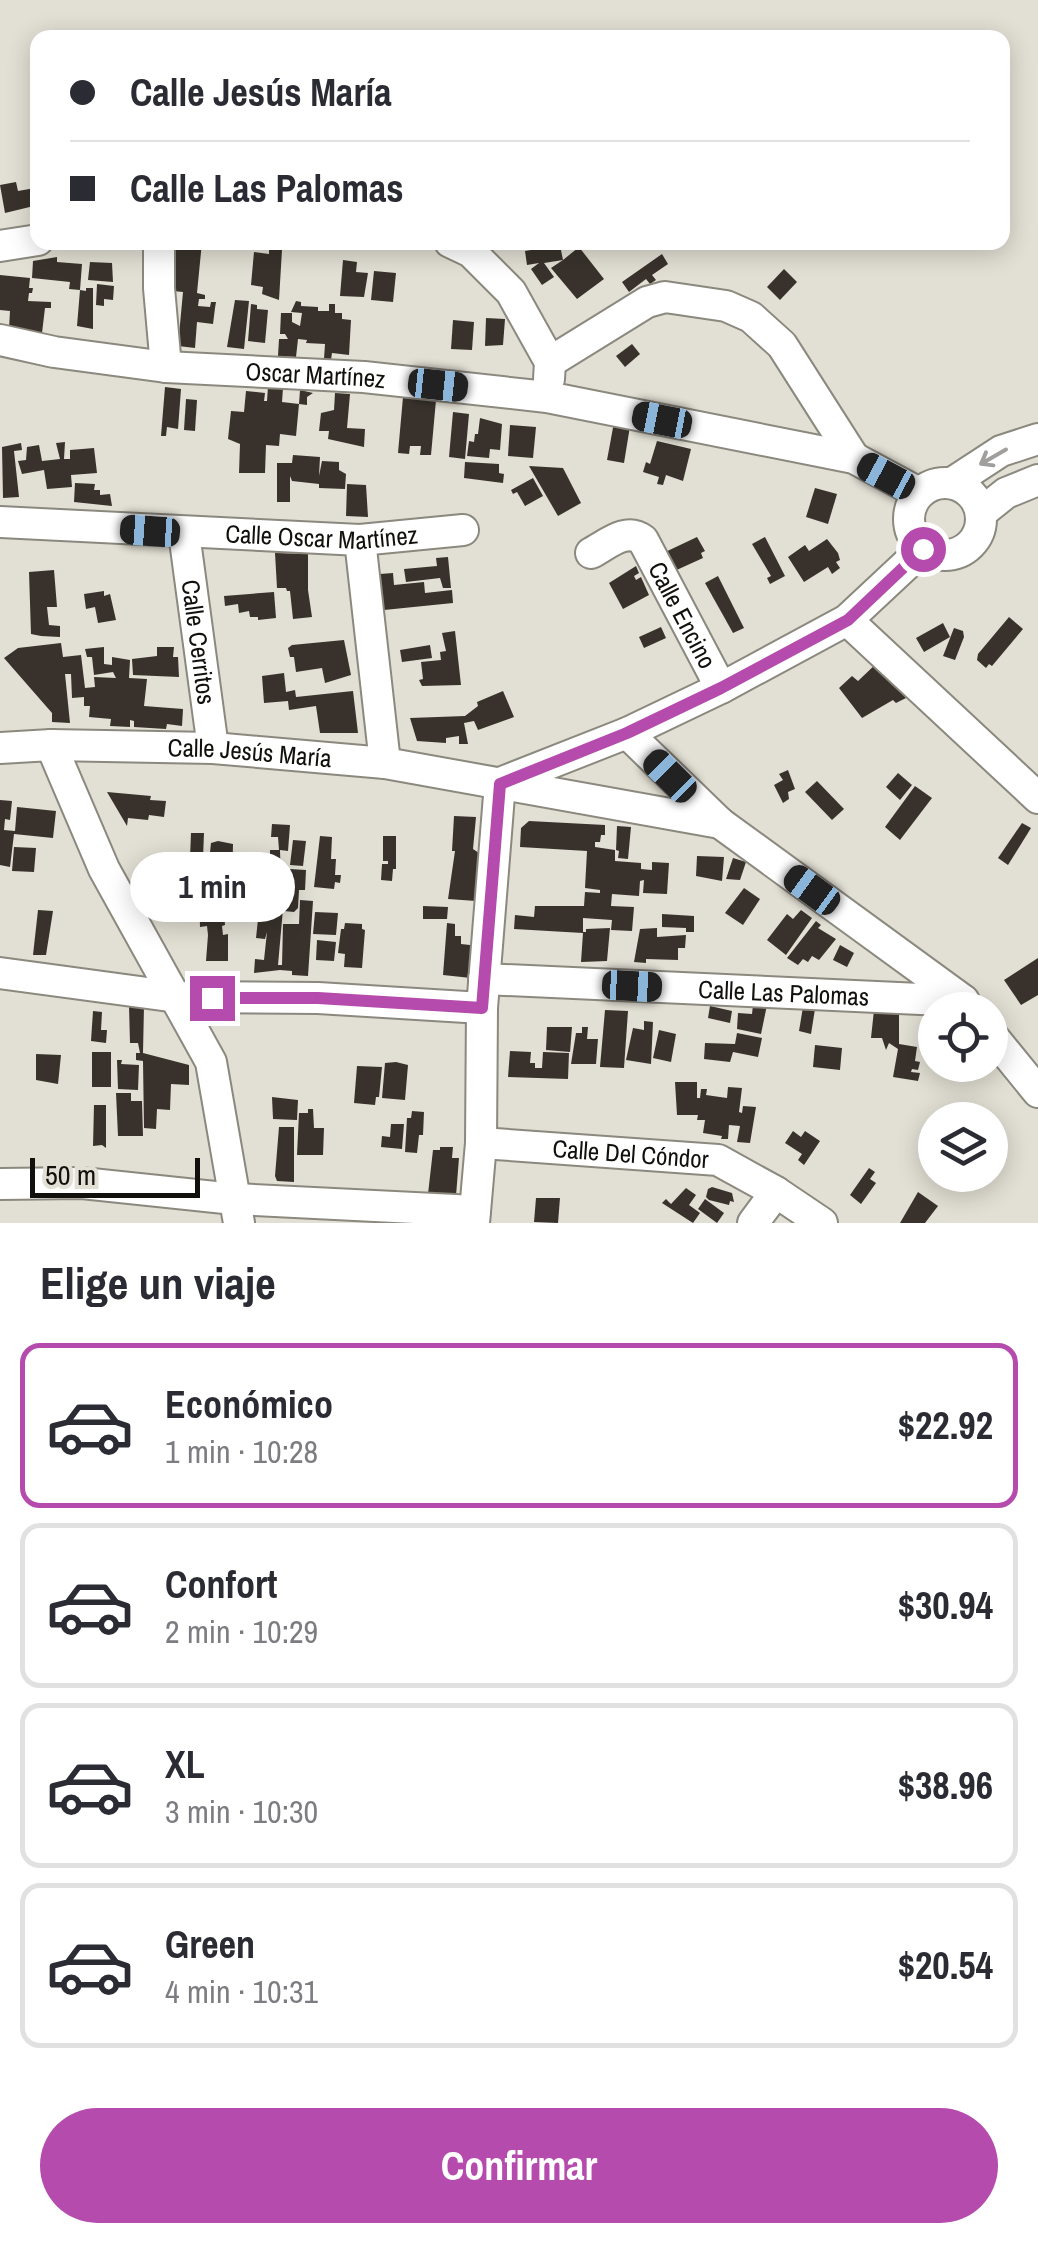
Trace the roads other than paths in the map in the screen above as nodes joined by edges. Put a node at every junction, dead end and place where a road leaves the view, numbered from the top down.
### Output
1 (30, 241) edge
2 (0, 246) edge
3 (159, 250) edge
4 (468, 250) edge
5 (0, 340) edge
6 (550, 362) junction
7 (166, 366) junction
8 (547, 398) junction
9 (1038, 440) edge
10 (854, 458) junction
11 (1038, 480) edge
12 (952, 483) junction
13 (918, 493) junction
14 (981, 513) junction
15 (0, 522) edge
16 (463, 530) dead end
17 (184, 534) junction
18 (360, 540) junction
19 (923, 549) junction
20 (592, 553) dead end
21 (848, 620) junction
22 (721, 688) junction
23 (627, 733) junction
24 (51, 745) junction
25 (0, 748) edge
26 (213, 748) junction
27 (386, 763) junction
28 (500, 784) junction
29 (1038, 798) edge
30 (720, 823) junction
31 (0, 973) edge
32 (950, 992) edge
33 (483, 994) junction
34 (177, 997) junction
35 (918, 1004) edge
36 (1008, 1055) edge
37 (1038, 1092) edge
38 (481, 1143) junction
39 (0, 1184) edge
40 (776, 1192) junction
41 (236, 1211) edge
42 (475, 1217) edge
43 (753, 1223) edge
44 (822, 1223) edge

1 - 2 street
3 - 7 street
4 - 6 street
5 - 7 street, Oscar Martínez
6 - 8 street
6 - 10 street
7 - 8 street, Oscar Martínez
8 - 10 street, Oscar Martínez
9 -> 12 street
10 - 13 street, Oscar Martínez
11 - 14 street
12 - 13 street
12 - 14 street
13 - 19 street
14 - 19 street
15 - 17 street, Calle Oscar Martínez
16 - 18 street, Calle Oscar Martínez
17 - 18 street, Calle Oscar Martínez
17 - 26 street, Calle Cerritos
18 - 27 street
19 - 21 street
20 - 22 street, Calle Encino
21 - 22 street
21 - 29 street
22 - 23 street
23 - 28 street
23 - 30 street
24 - 25 street, Calle Jesús María
24 - 26 street, Calle Jesús María
24 - 34 street
26 - 27 street, Calle Jesús María
27 - 28 street, Calle Jesús María
28 - 30 street, Calle Jesús María
28 - 33 street
30 - 32 street
31 - 34 street, Calle Las Palomas
33 - 34 street, Calle Las Palomas
33 - 35 street, Calle Las Palomas
33 - 38 street
34 - 41 street
36 - 37 street
38 - 40 street, Calle Del Cóndor
38 - 42 street
39 - 41 street
40 - 43 street
40 - 44 street, Calle Del Cóndor
41 - 42 street

